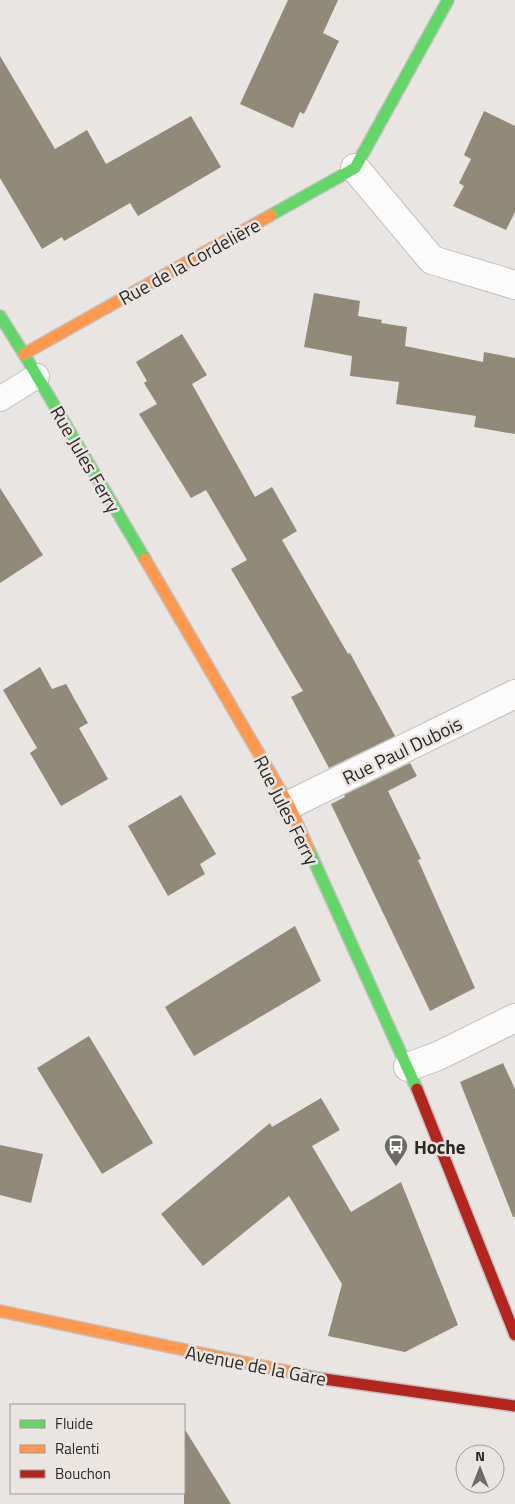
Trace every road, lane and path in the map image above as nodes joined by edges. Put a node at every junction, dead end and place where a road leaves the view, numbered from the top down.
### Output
1 (448, 0) edge
2 (355, 168) junction
3 (515, 285) edge
4 (0, 316) edge
5 (24, 354) junction
6 (37, 376) junction
7 (0, 400) edge
8 (515, 694) edge
9 (289, 805) junction
10 (515, 1018) edge
11 (408, 1067) junction
12 (0, 1311) edge
13 (515, 1335) edge
14 (515, 1406) edge

1 - 2 street
2 - 3 street
2 - 5 street, Rue de la Cordelière
4 - 5 street, Rue Jules Ferry
5 - 6 street, Rue Jules Ferry
6 - 7 lane
6 - 9 street, Rue Jules Ferry
8 - 9 street, Rue Paul Dubois
9 - 11 street, Rue Jules Ferry
10 - 11 street
11 - 13 street, Rue Jules Ferry
12 - 14 street, Avenue de la Gare

